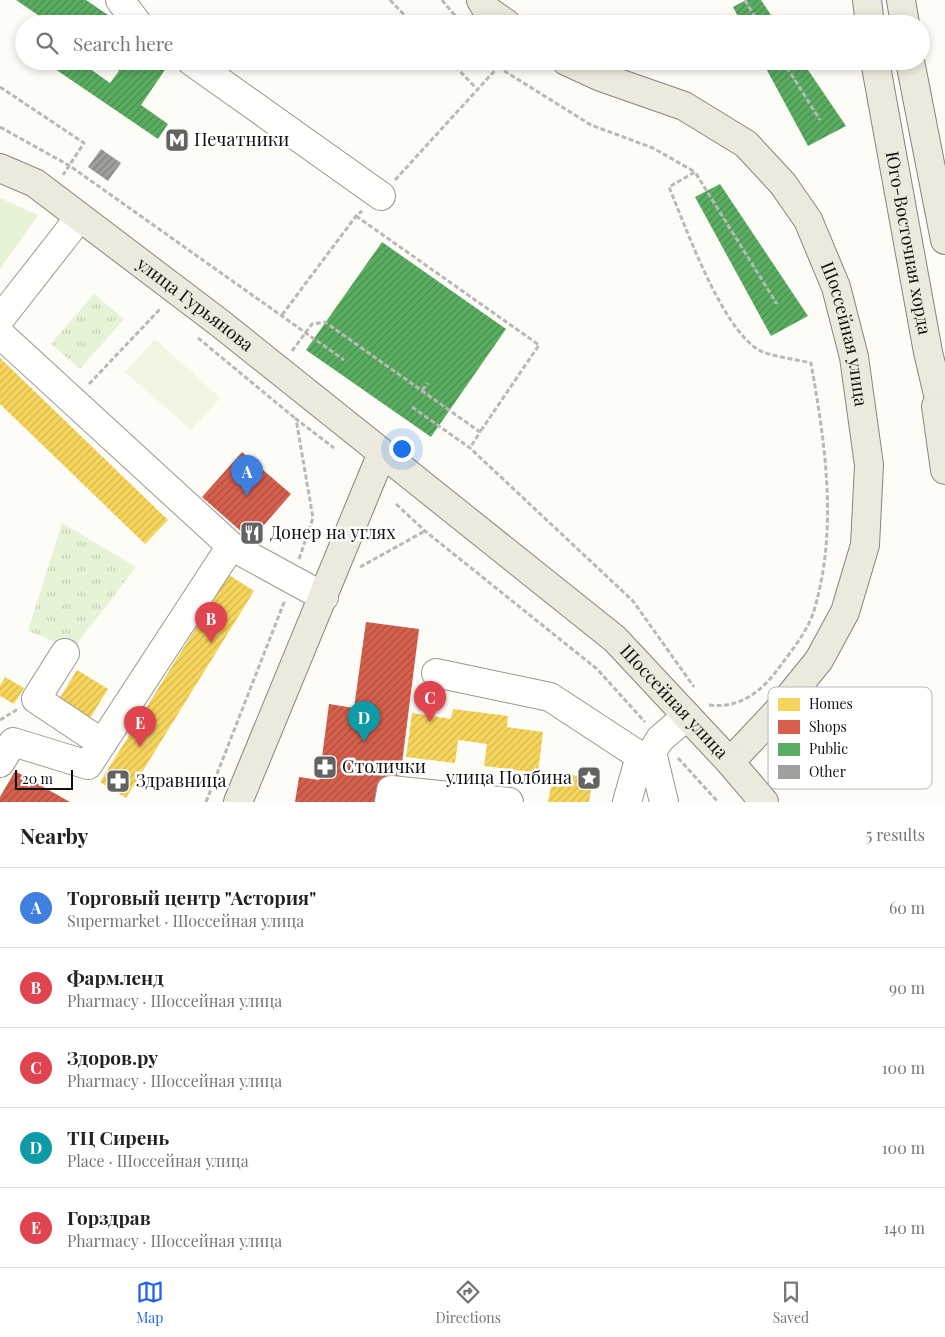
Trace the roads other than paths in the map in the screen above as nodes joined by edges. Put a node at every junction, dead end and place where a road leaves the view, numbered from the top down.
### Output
1 (120, 0) edge
2 (481, 0) edge
3 (867, 0) edge
4 (901, 0) edge
5 (131, 15) edge
6 (494, 15) edge
7 (869, 15) edge
8 (904, 15) edge
9 (204, 70) edge
10 (585, 70) edge
11 (877, 70) edge
12 (912, 70) edge
13 (0, 168) edge
14 (381, 196) road end
15 (78, 216) junction
16 (945, 240) edge
17 (0, 319) edge
18 (0, 334) edge
19 (928, 352) junction
20 (945, 424) edge
21 (382, 453) junction
22 (945, 470) edge
23 (231, 546) junction
24 (324, 597) junction
25 (65, 654) dead end
26 (436, 673) dead end
27 (798, 687) edge
28 (696, 710) junction
29 (768, 722) edge
30 (102, 743) junction
31 (651, 749) junction
32 (730, 762) junction
33 (0, 763) edge
34 (238, 802) edge
35 (389, 802) edge
36 (509, 802) edge
37 (627, 802) edge
38 (664, 802) edge
39 (764, 802) edge

1 - 5 lane
2 - 6 main road
3 - 7 main road
4 - 8 main road
9 - 14 lane
10 - 27 main road, Шоссейная улица
11 - 19 main road, Юго-Восточная хорда
12 - 16 main road, Юго-Восточная хорда
13 - 15 main road, улица Гурьянова
15 - 17 lane
15 - 21 main road, улица Гурьянова
18 - 23 lane
19 - 20 main road, Юго-Восточная хорда
19 - 22 main road
21 - 24 main road
21 - 28 main road, Шоссейная улица
23 - 24 lane
23 - 30 lane
24 - 34 main road
25 - 30 lane
26 - 31 lane
28 - 31 lane
28 - 32 main road, Шоссейная улица
29 - 32 main road, Шоссейная улица
30 - 33 lane
31 - 37 lane
31 - 38 lane
32 - 39 main road
35 - 36 lane

